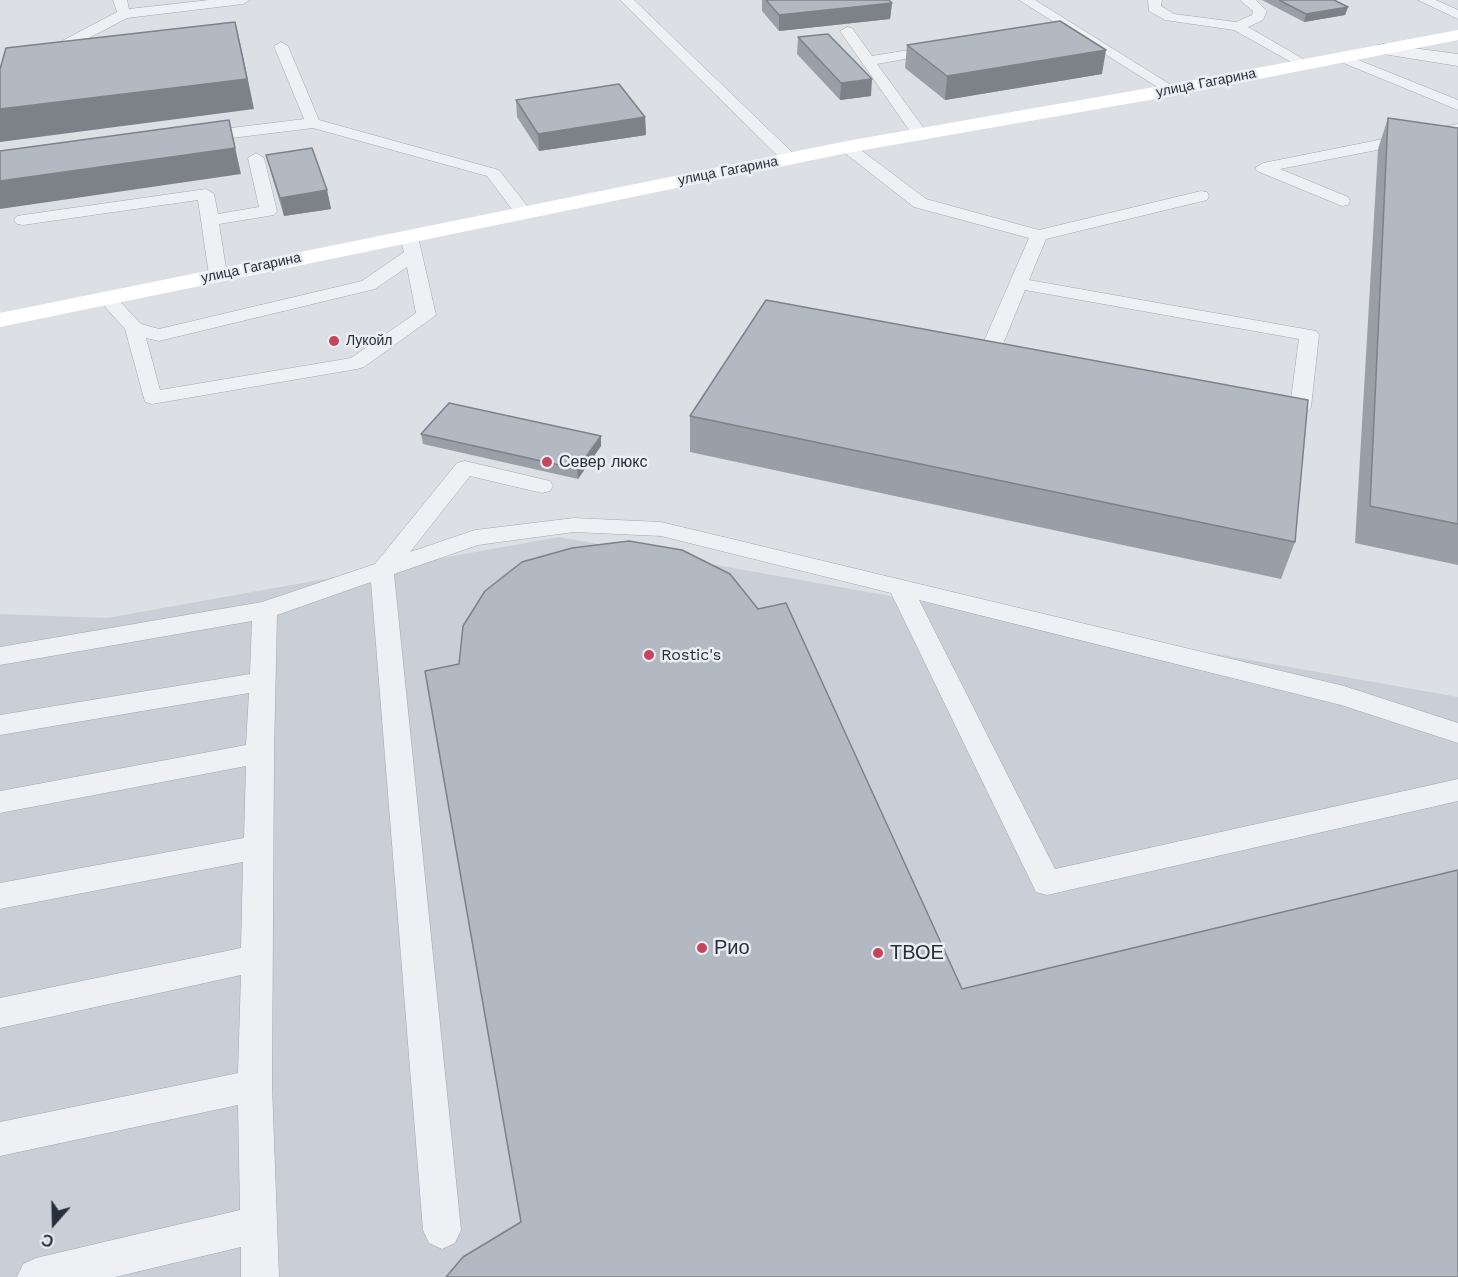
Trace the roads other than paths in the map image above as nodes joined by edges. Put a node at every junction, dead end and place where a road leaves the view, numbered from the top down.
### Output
1 (243, 0) edge
2 (627, 0) edge
3 (1026, 0) edge
4 (1155, 0) edge
5 (1247, 0) edge
6 (1425, 0) edge
7 (122, 7) edge
8 (1458, 15) edge
9 (1237, 26) junction
10 (847, 31) edge
11 (1458, 35) edge
12 (281, 46) dead end
13 (957, 46) edge
14 (1383, 49) junction
15 (1341, 57) junction
16 (1458, 60) edge
17 (868, 61) junction
18 (57, 62) edge
19 (1305, 64) junction
20 (1172, 90) junction
21 (1458, 105) edge
22 (313, 123) junction
23 (1458, 129) edge
24 (920, 134) junction
25 (186, 138) edge
26 (847, 147) junction
27 (789, 158) junction
28 (256, 159) dead end
29 (1201, 195) dead end
30 (1342, 201) dead end
31 (523, 212) junction
32 (23, 220) dead end
33 (210, 220) junction
34 (1039, 236) junction
35 (411, 245) junction
36 (218, 275) junction
37 (1020, 284) junction
38 (106, 298) junction
39 (0, 320) edge
40 (134, 328) junction
41 (1037, 357) edge
42 (1255, 398) edge
43 (542, 486) dead end
44 (382, 571) junction
45 (900, 587) junction
46 (265, 610) junction
47 (0, 656) edge
48 (263, 681) junction
49 (0, 725) edge
50 (1458, 733) edge
51 (260, 753) junction
52 (1458, 789) edge
53 (0, 802) edge
54 (259, 847) junction
55 (0, 896) edge
56 (257, 958) junction
57 (0, 1013) edge
58 (255, 1086) junction
59 (0, 1139) edge
60 (258, 1224) junction
61 (442, 1230) dead end
62 (36, 1277) edge
63 (260, 1277) edge

1 - 7 lane
2 - 27 lane
3 - 20 lane
4 - 9 lane
5 - 9 lane
6 - 8 lane
7 - 18 lane
9 - 19 lane
10 - 17 lane
11 - 14 street, улица Гагарина
12 - 22 lane
13 - 17 lane
14 - 15 street, улица Гагарина
14 - 16 street
15 - 19 street, улица Гагарина
15 - 21 lane
17 - 24 lane
19 - 20 street, улица Гагарина
20 - 24 street, улица Гагарина
22 - 25 lane
22 - 31 lane
23 - 30 lane
24 - 26 street, улица Гагарина
26 - 27 street, улица Гагарина
26 - 34 lane
27 - 31 street, улица Гагарина
28 - 33 lane
29 - 34 lane
31 - 35 street, улица Гагарина
32 - 33 lane
33 - 36 lane
34 - 37 lane
35 - 36 street, улица Гагарина
35 - 40 lane
35 - 40 lane
36 - 38 street, улица Гагарина
37 - 41 lane
37 - 42 lane
38 - 39 street, улица Гагарина
38 - 40 lane
43 - 44 lane
44 - 45 lane
44 - 46 lane
44 - 61 lane
45 - 50 lane
45 - 52 lane
46 - 47 lane
46 - 48 lane
48 - 49 lane
48 - 51 lane
51 - 53 lane
51 - 54 lane
54 - 55 lane
54 - 56 lane
56 - 57 lane
56 - 58 lane
58 - 59 lane
58 - 60 lane
60 - 62 lane
60 - 63 lane

